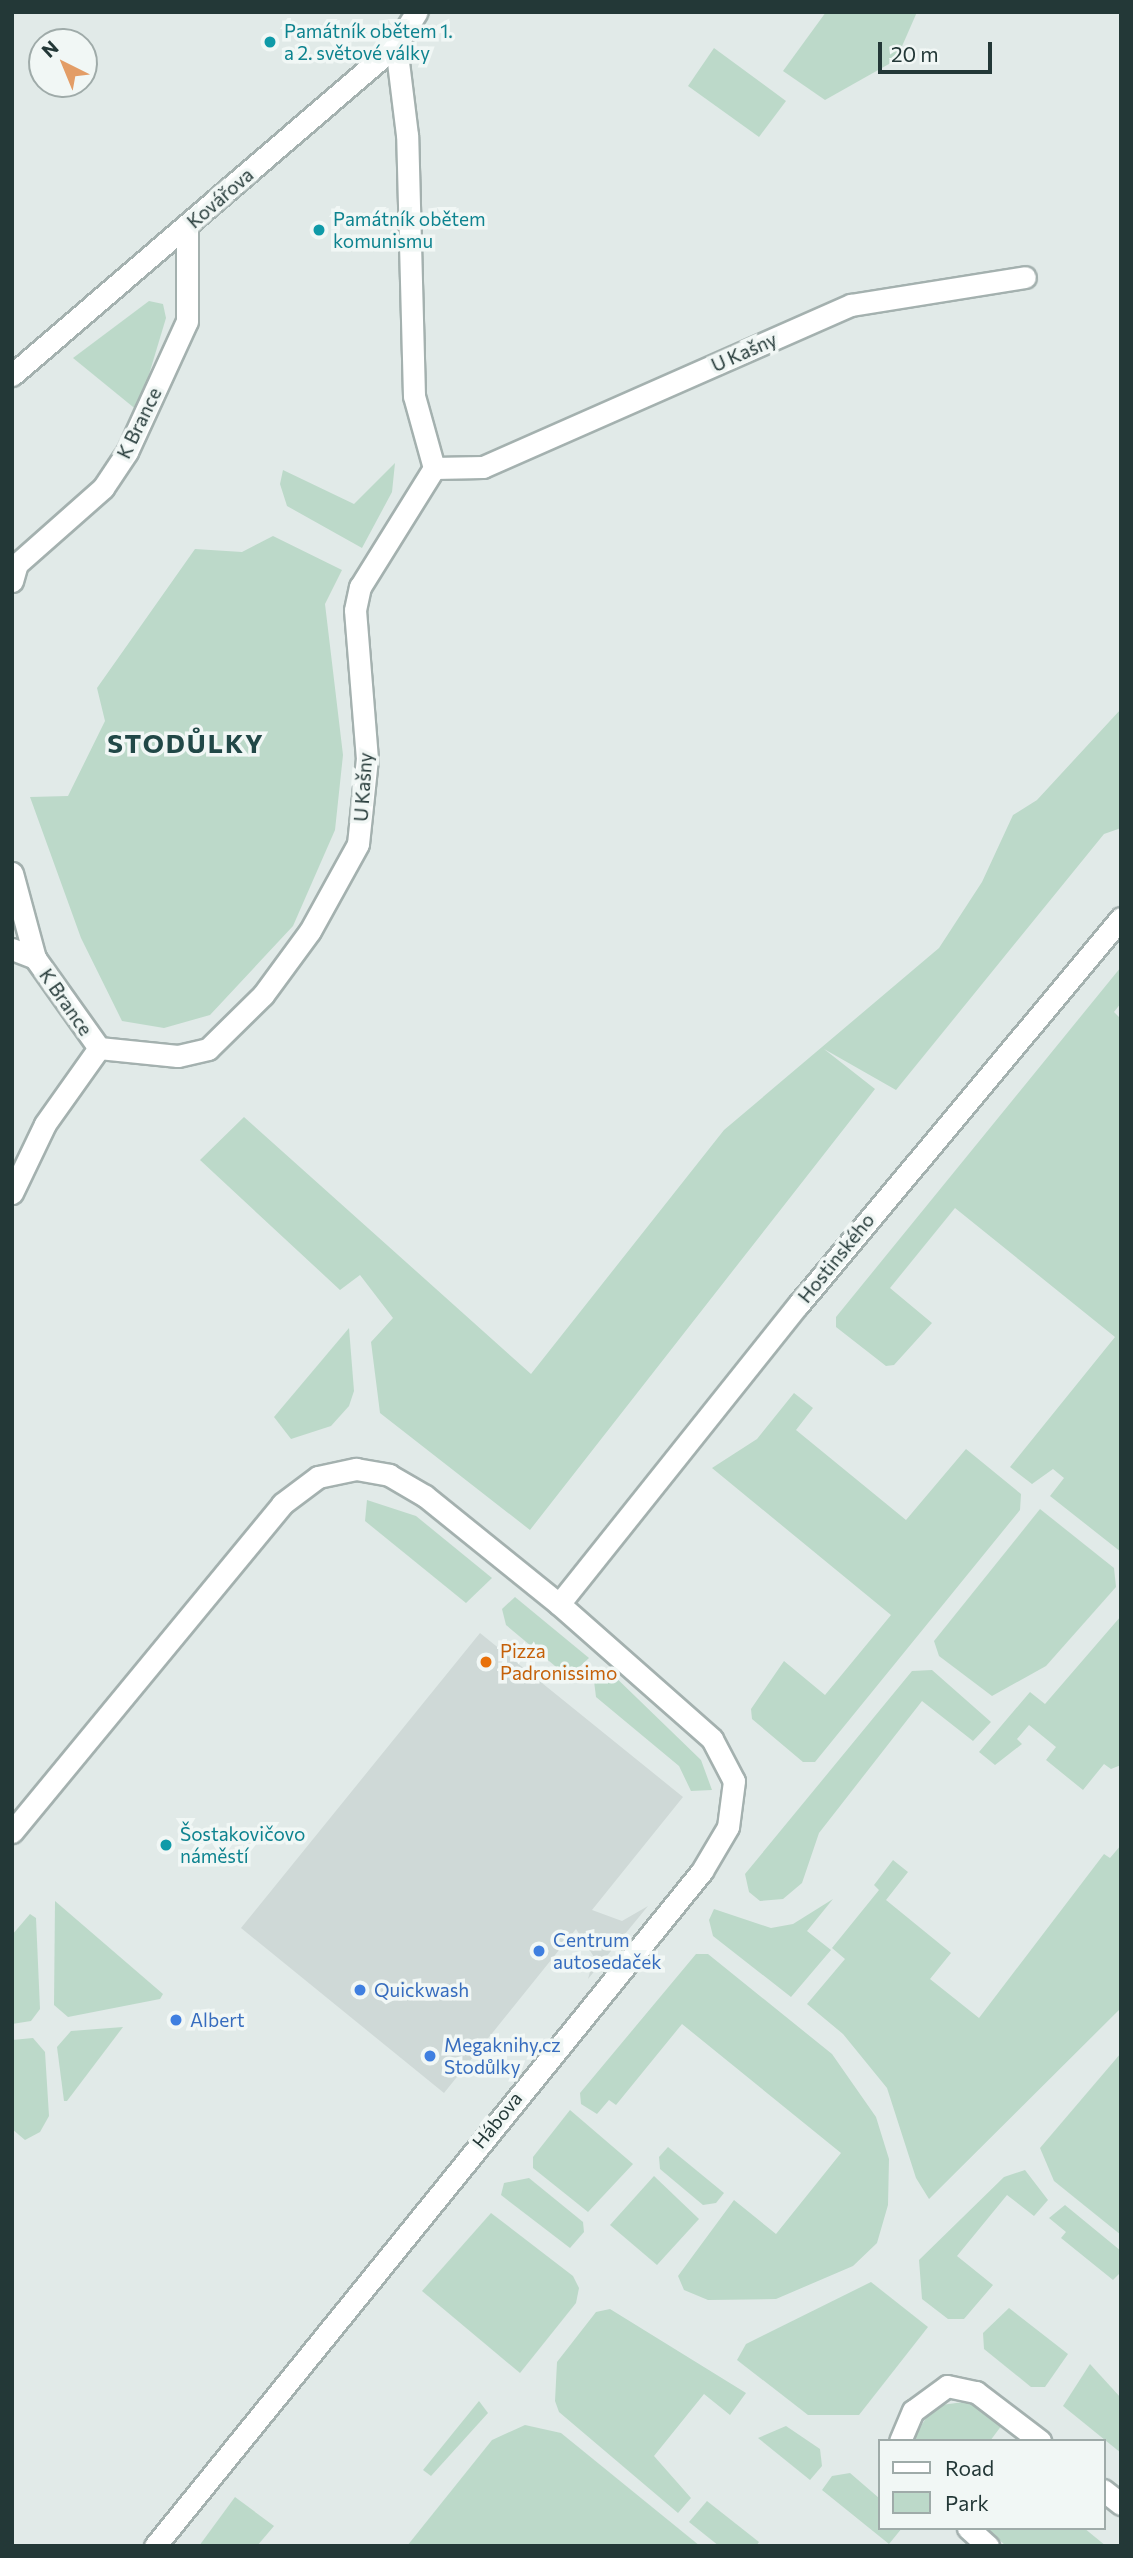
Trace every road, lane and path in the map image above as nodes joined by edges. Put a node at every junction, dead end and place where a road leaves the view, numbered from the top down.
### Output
1 (417, 12) edge
2 (396, 45) junction
3 (187, 227) junction
4 (1025, 276) dead end
5 (12, 374) edge
6 (434, 468) junction
7 (12, 581) edge
8 (12, 873) edge
9 (1121, 918) edge
10 (12, 949) edge
11 (36, 958) junction
12 (99, 1048) junction
13 (12, 1193) edge
14 (559, 1604) junction
15 (17, 1826) edge
16 (901, 2439) edge
17 (1038, 2439) edge
18 (1105, 2492) edge
19 (1121, 2504) edge
20 (970, 2530) edge
21 (155, 2546) edge
22 (988, 2546) edge

1 - 2 street, Kovářova
2 - 3 street, Kovářova
2 - 6 street
3 - 5 street, Kovářova
3 - 7 street, K Brance
4 - 6 street, U Kašny
6 - 12 street, U Kašny
8 - 11 street, K Brance
9 - 14 street, Hostinského
10 - 11 street
11 - 12 street, K Brance
12 - 13 street, K Brance
14 - 15 street
14 - 21 street, Hábova
16 - 17 street
18 - 19 street
20 - 22 street

